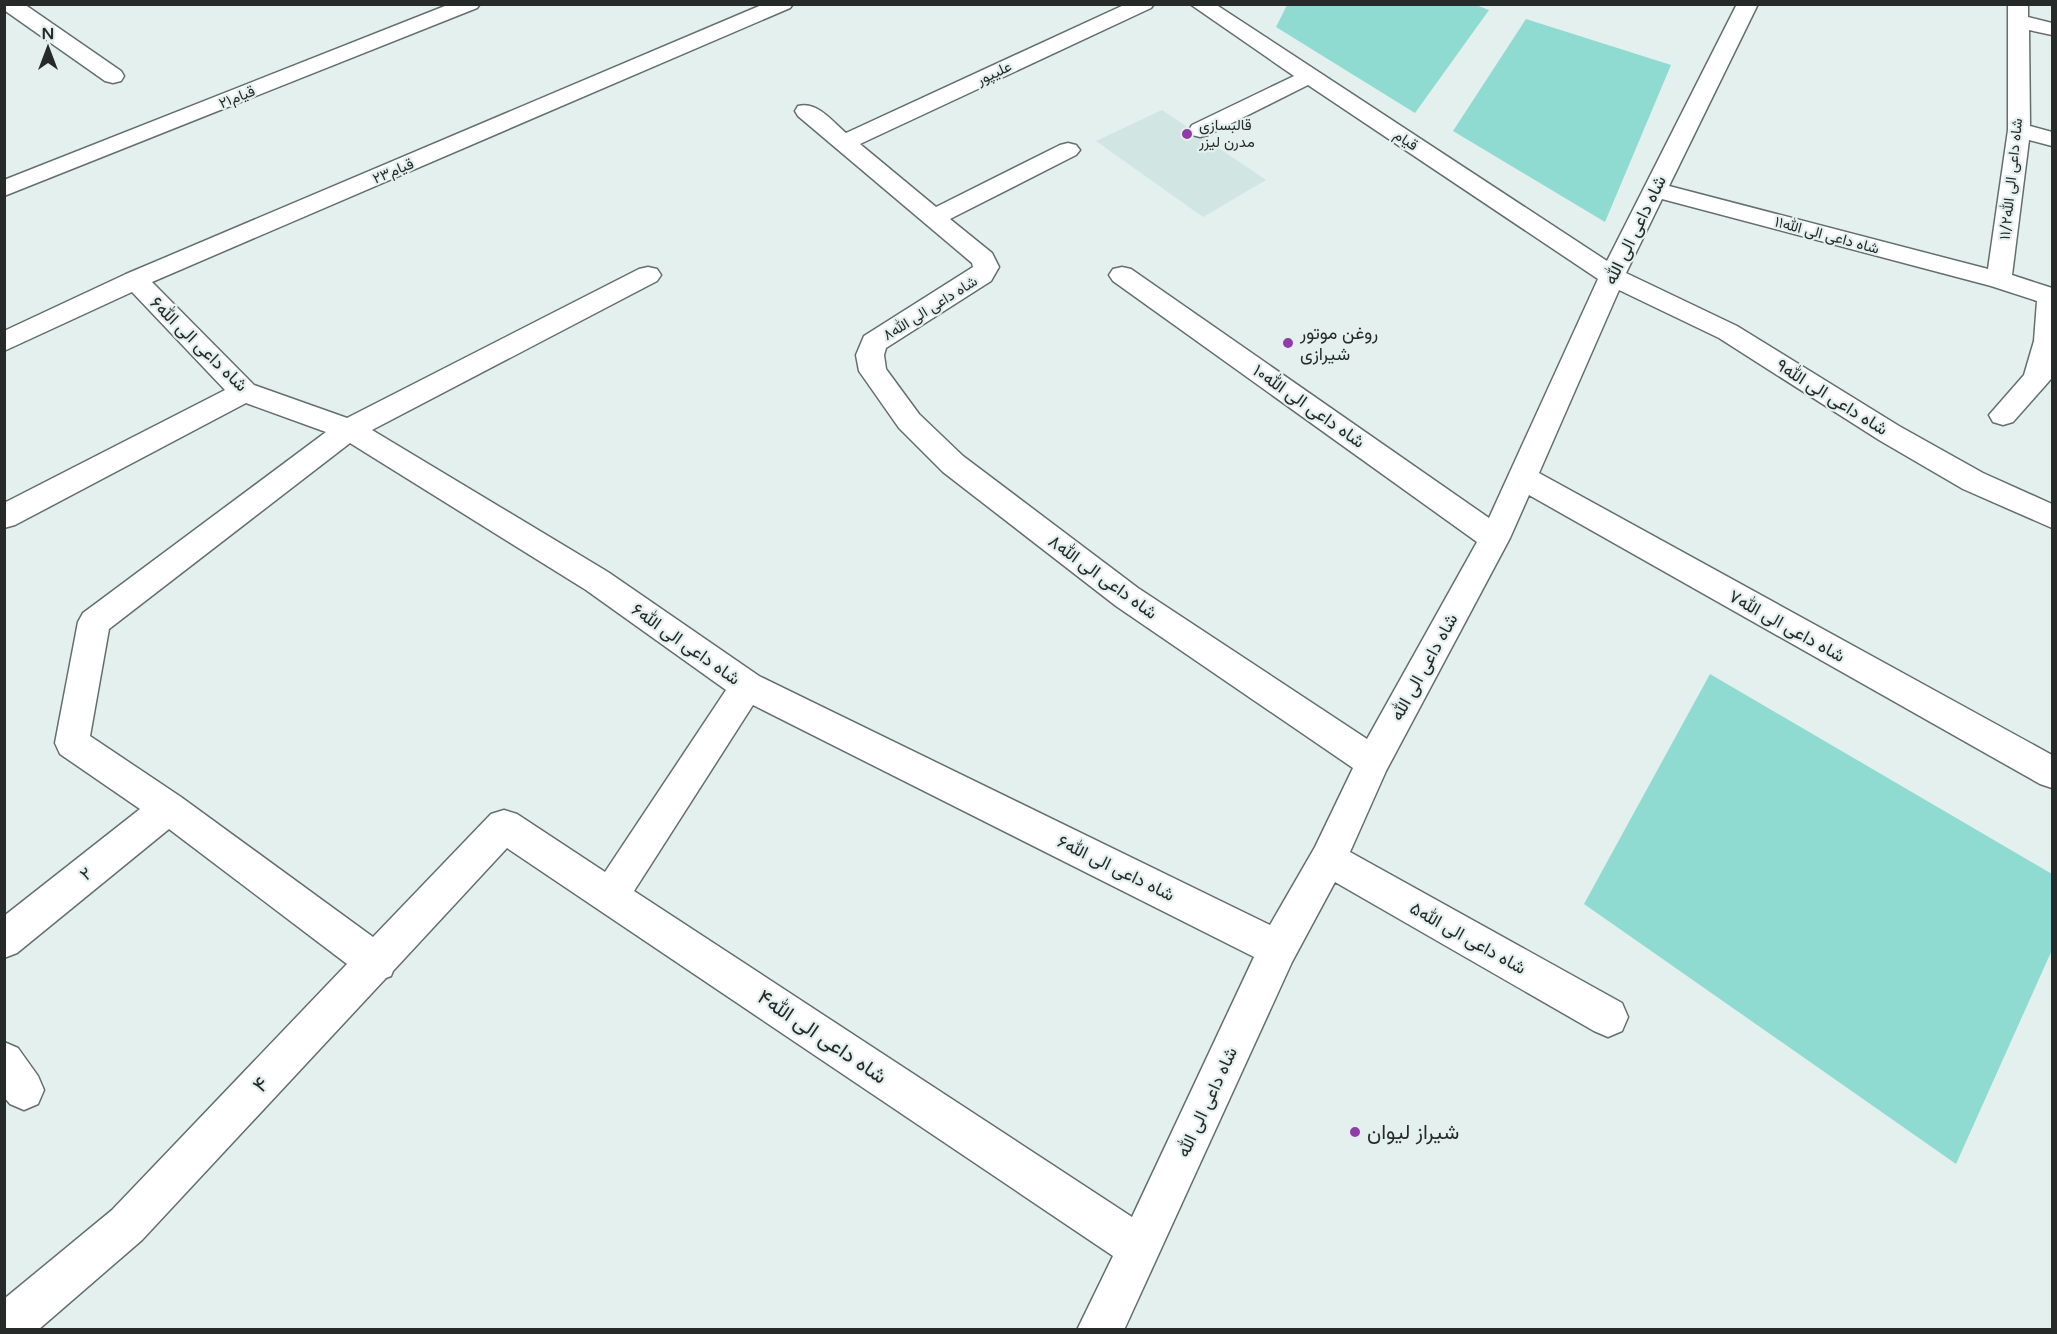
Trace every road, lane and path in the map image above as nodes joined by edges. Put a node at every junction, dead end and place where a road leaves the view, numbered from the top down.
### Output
1 (10, 4) edge
2 (470, 4) edge
3 (783, 4) edge
4 (1144, 4) edge
5 (1200, 4) edge
6 (1748, 4) edge
7 (2019, 13) edge
8 (2052, 29) edge
9 (112, 76) dead end
10 (1310, 76) junction
11 (806, 111) dead end
12 (1200, 130) dead end
13 (2019, 130) junction
14 (2052, 139) edge
15 (844, 142) junction
16 (1068, 150) dead end
17 (4, 189) edge
18 (1655, 190) junction
19 (935, 217) junction
20 (648, 275) dead end
21 (1122, 275) dead end
22 (1612, 276) junction
23 (135, 280) junction
24 (1999, 280) junction
25 (2052, 296) edge
26 (4, 342) edge
27 (870, 355) joint
28 (244, 392) junction
29 (2003, 415) dead end
30 (349, 429) junction
31 (1523, 478) junction
32 (4, 517) edge
33 (2052, 517) edge
34 (1495, 538) junction
35 (747, 686) junction
36 (1373, 762) junction
37 (2052, 773) edge
38 (168, 808) junction
39 (504, 826) joint
40 (1328, 859) junction
41 (610, 896) junction
42 (4, 940) edge
43 (1278, 949) junction
44 (377, 963) junction
45 (1608, 1017) dead end
46 (1140, 1248) junction
47 (4, 1329) edge
48 (1100, 1329) edge

1 - 9 street
2 - 17 street, قیام۲۱
3 - 23 street, قیام۲۳
4 - 15 street, علیپور
5 - 10 street, قیام
6 - 18 street, شاه داعی الی الله
7 - 8 street
7 - 13 street, ۱۱/۲شاه داعی الی الله
10 - 12 street
10 - 22 street, قیام
11 - 15 street
13 - 14 street
13 - 24 street, ۱۱/۲شاه داعی الی الله
15 - 19 street
16 - 19 street
18 - 22 street, شاه داعی الی الله
18 - 24 street, شاه داعی الی الله۱۱
19 - 27 street, ۸شاه داعی الی الله
20 - 30 street
21 - 34 street, شاه داعی الی الله۱۰
22 - 31 street, شاه داعی الی الله
22 - 33 street, شاه داعی الی الله۹
23 - 26 street, قیام۲۳
23 - 28 street, شاه داعی الی الله۶
24 - 25 street, شاه داعی الی الله۱۱
25 - 29 street
27 - 36 street, شاه داعی الی الله۸
28 - 30 street, شاه داعی الی الله۶
28 - 32 street
30 - 35 street, شاه داعی الی الله۶
30 - 38 street
31 - 34 street, شاه داعی الی الله
31 - 37 street, شاه داعی الی الله۷
34 - 36 street, شاه داعی الی الله
35 - 41 street
35 - 43 street, شاه داعی الی الله۶
36 - 40 street, شاه داعی الی الله
38 - 42 street, ۲
38 - 44 street
39 - 41 street, شاه داعی الی الله۴
39 - 44 street, ۴
40 - 43 street, شاه داعی الی الله
40 - 45 street, شاه داعی الی الله۵
41 - 46 street, شاه داعی الی الله۴
43 - 46 street, شاه داعی الی الله
44 - 47 street, ۴
46 - 48 street, شاه داعی الی الله

